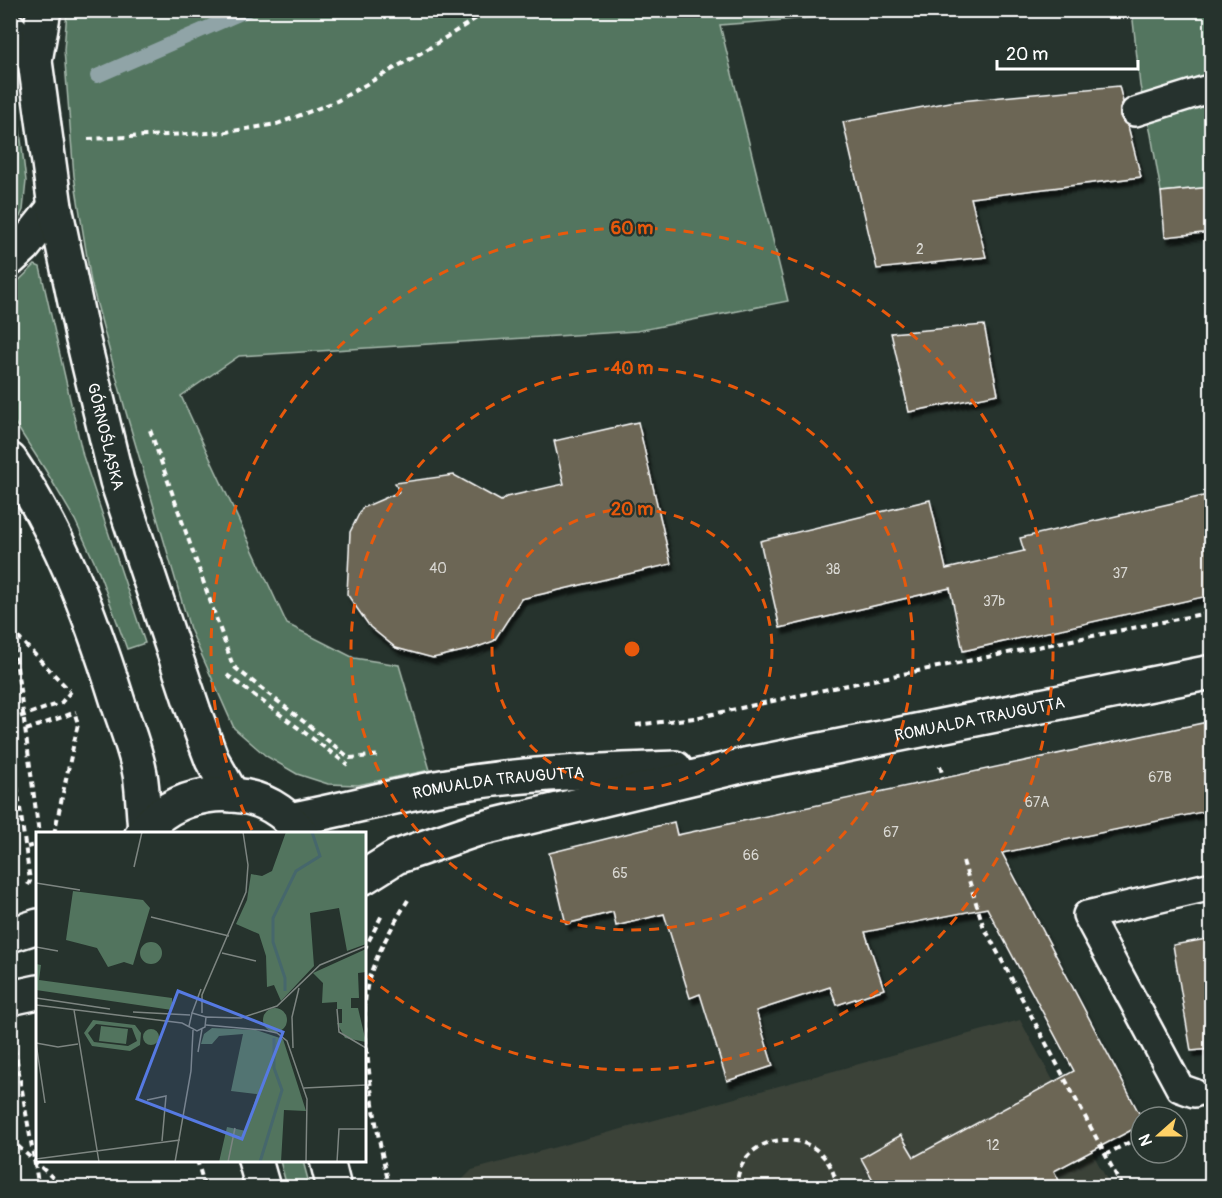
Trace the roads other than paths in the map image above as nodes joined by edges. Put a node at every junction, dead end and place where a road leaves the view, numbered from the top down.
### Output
1 (44, 10) edge
2 (10, 29) edge
3 (35, 61) junction
4 (1212, 88) edge
5 (1135, 112) dead end
6 (55, 207) junction
7 (10, 259) edge
8 (10, 459) edge
9 (1212, 672) edge
10 (745, 765) junction
11 (232, 795) junction
12 (296, 827) edge
13 (144, 831) edge
14 (366, 876) edge
15 (1212, 886) edge
16 (36, 927) edge
17 (10, 935) edge
18 (36, 992) edge
19 (10, 998) edge
20 (1194, 1093) dead end
21 (255, 1162) edge
22 (327, 1162) edge
23 (263, 1188) edge
24 (334, 1188) edge

1 - 3 street
2 - 3 street
3 - 6 street, GÓRNOŚLĄSKA
4 - 5 lane
6 - 7 street
6 - 11 street, GÓRNOŚLĄSKA
8 - 13 street
9 - 10 street, ROMUALDA TRAUGUTTA
10 - 12 street, ROMUALDA TRAUGUTTA
10 - 14 street, ROMUALDA TRAUGUTTA
11 - 12 street
11 - 13 street
15 - 20 lane
16 - 17 street
18 - 19 street
21 - 23 street
22 - 24 street

